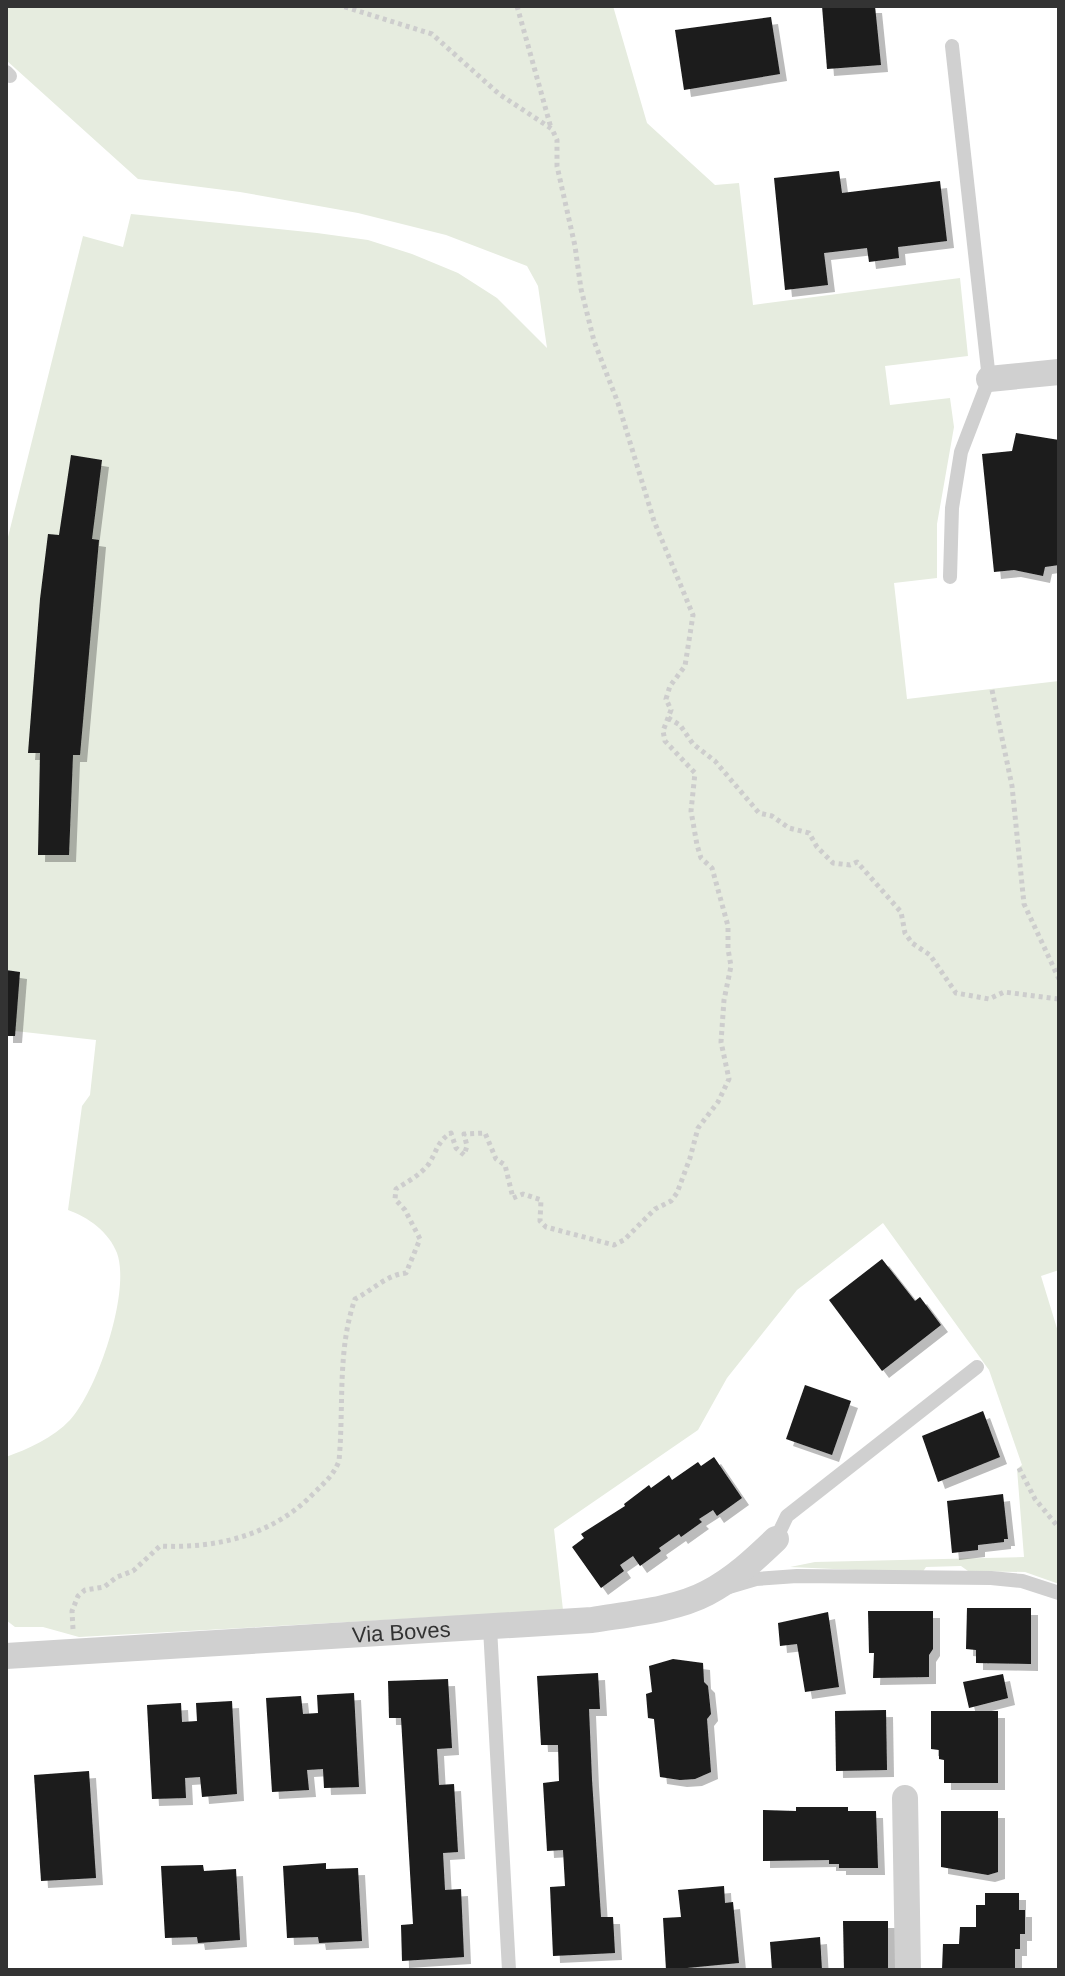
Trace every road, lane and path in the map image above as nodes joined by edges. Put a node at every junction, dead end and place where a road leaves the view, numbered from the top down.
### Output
1 (342, 6) edge
2 (517, 6) edge
3 (952, 46) dead end
4 (552, 129) junction
5 (1059, 372) edge
6 (989, 379) junction
7 (950, 577) dead end
8 (992, 690) dead end
9 (668, 718) junction
10 (1059, 979) edge
11 (1059, 999) edge
12 (977, 1367) dead end
13 (1019, 1468) dead end
14 (1059, 1528) edge
15 (776, 1539) joint
16 (1059, 1593) edge
17 (705, 1594) junction
18 (490, 1628) junction
19 (78, 1653) junction
20 (6, 1656) edge
21 (905, 1798) dead end
22 (509, 1970) edge
23 (908, 1970) edge

1 - 4 path
2 - 4 path
3 - 6 lane
4 - 9 path
5 - 6 street
6 - 7 lane
8 - 10 path
9 - 11 path
9 - 19 path
12 - 15 lane
13 - 14 path
15 - 17 street, Via Boves
16 - 17 lane
17 - 18 street, Via Boves
18 - 19 street, Via Boves
18 - 22 lane
19 - 20 street, Via Boves
21 - 23 street

